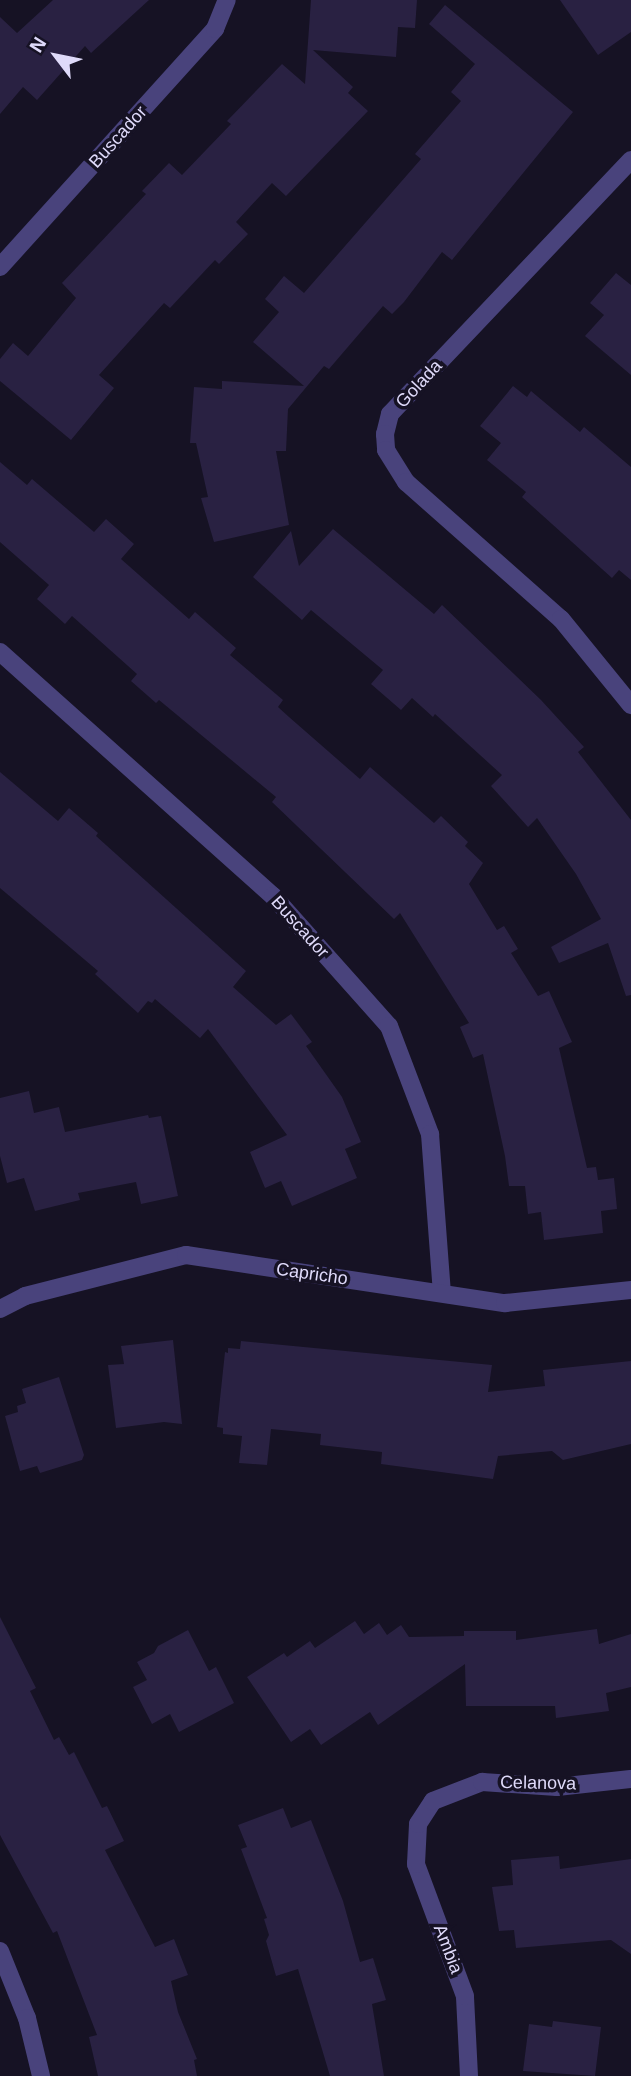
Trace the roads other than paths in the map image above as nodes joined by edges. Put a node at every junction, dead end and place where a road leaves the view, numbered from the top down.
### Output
1 (227, 0) edge
2 (631, 160) edge
3 (0, 267) edge
4 (0, 652) edge
5 (631, 705) edge
6 (631, 1290) edge
7 (442, 1293) junction
8 (0, 1309) edge
9 (631, 1779) edge
10 (418, 1824) joint
11 (0, 1951) edge
12 (41, 2076) edge
13 (469, 2076) edge

1 - 3 street, Buscador
2 - 5 street, Golada
4 - 7 street, Buscador
6 - 7 street, Capricho
7 - 8 street, Capricho
9 - 10 street, Celanova
10 - 13 street, Ambia
11 - 12 street

